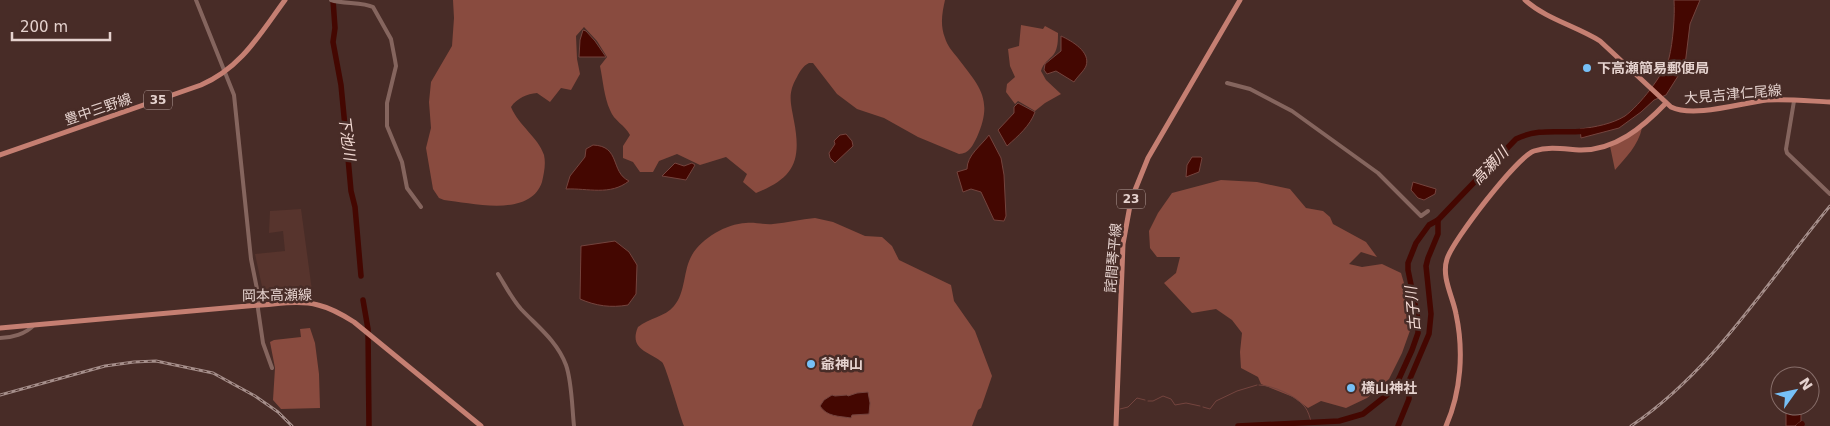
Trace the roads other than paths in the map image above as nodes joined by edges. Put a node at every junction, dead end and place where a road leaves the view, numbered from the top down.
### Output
1 (196, 0) edge
2 (285, 0) edge
3 (330, 0) edge
4 (1240, 0) edge
5 (1525, 0) edge
6 (226, 72) junction
7 (1227, 83) dead end
8 (1794, 101) junction
9 (1830, 102) edge
10 (1666, 103) junction
11 (0, 155) edge
12 (1830, 194) edge
13 (421, 207) dead end
14 (1428, 211) dead end
15 (498, 274) dead end
16 (259, 305) junction
17 (34, 325) junction
18 (0, 328) edge
19 (0, 338) edge
20 (272, 368) dead end
21 (481, 426) edge
22 (574, 426) edge
23 (1116, 426) edge
24 (1446, 426) edge

1 - 6 street
2 - 6 main road, 豊中三野線 / 35
3 - 13 street
4 - 23 main road, 詫間琴平線 / 23
5 - 10 main road, 大見吉津仁尾線
6 - 11 main road, 豊中三野線 / 35
6 - 16 street
7 - 14 street
8 - 9 main road, 大見吉津仁尾線
8 - 10 main road, 大見吉津仁尾線
8 - 12 street
10 - 24 main road
15 - 22 street
16 - 17 main road, 岡本高瀬線
16 - 20 street
16 - 21 main road, 岡本高瀬線
17 - 18 main road, 岡本高瀬線
17 - 19 street, 岡本高瀬線

